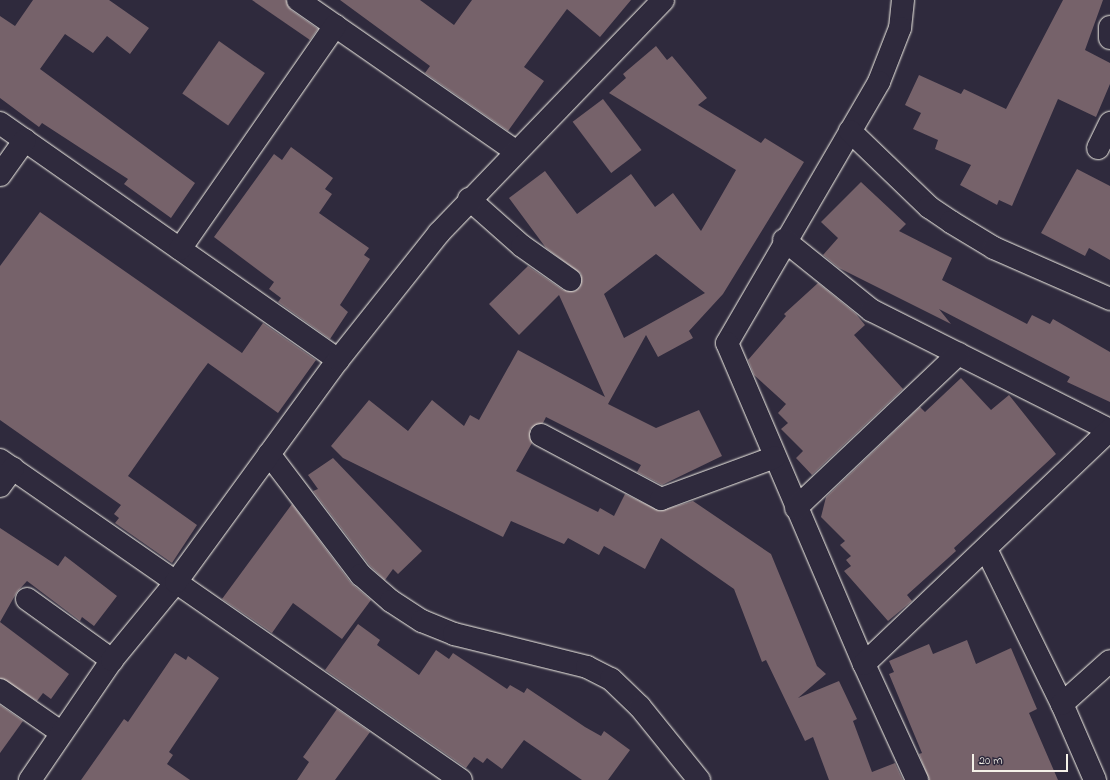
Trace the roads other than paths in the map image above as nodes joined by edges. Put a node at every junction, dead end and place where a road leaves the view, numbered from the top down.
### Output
1 (298, 0) edge
2 (663, 0) edge
3 (903, 0) edge
4 (335, 26) junction
5 (1110, 27) edge
6 (1110, 38) edge
7 (0, 123) edge
8 (1110, 123) edge
9 (850, 131) junction
10 (25, 140) junction
11 (1098, 148) dead end
12 (516, 151) junction
13 (0, 175) edge
14 (469, 199) junction
15 (784, 240) junction
16 (180, 248) junction
17 (570, 280) dead end
18 (1110, 299) edge
19 (958, 354) junction
20 (338, 360) junction
21 (1110, 430) edge
22 (541, 434) dead end
23 (269, 454) junction
24 (775, 457) junction
25 (6, 464) edge
26 (0, 486) edge
27 (796, 508) junction
28 (986, 549) junction
29 (176, 582) junction
30 (27, 599) dead end
31 (112, 660) junction
32 (1110, 661) edge
33 (864, 664) junction
34 (0, 690) edge
35 (1062, 704) junction
36 (62, 733) junction
37 (30, 780) edge
38 (461, 780) edge
39 (699, 780) edge
40 (918, 780) edge
41 (1095, 780) edge

1 - 4 street
2 - 12 street
3 - 9 street
4 - 12 street
4 - 16 street
5 - 6 street
7 - 10 street
8 - 11 street
9 - 15 street
9 - 18 street
10 - 13 street
10 - 16 street
12 - 14 street
14 - 17 street
14 - 20 street
15 - 19 street
15 - 24 street
16 - 20 street
19 - 21 street
19 - 27 street
20 - 23 street
21 - 28 street
22 - 24 street
23 - 29 street
23 - 39 street
24 - 27 street
25 - 26 street
25 - 29 street
27 - 33 street
28 - 33 street
28 - 35 street
29 - 31 street
29 - 38 street
30 - 31 street
31 - 36 street
32 - 35 street
33 - 40 street
34 - 36 street
35 - 41 street
36 - 37 street

